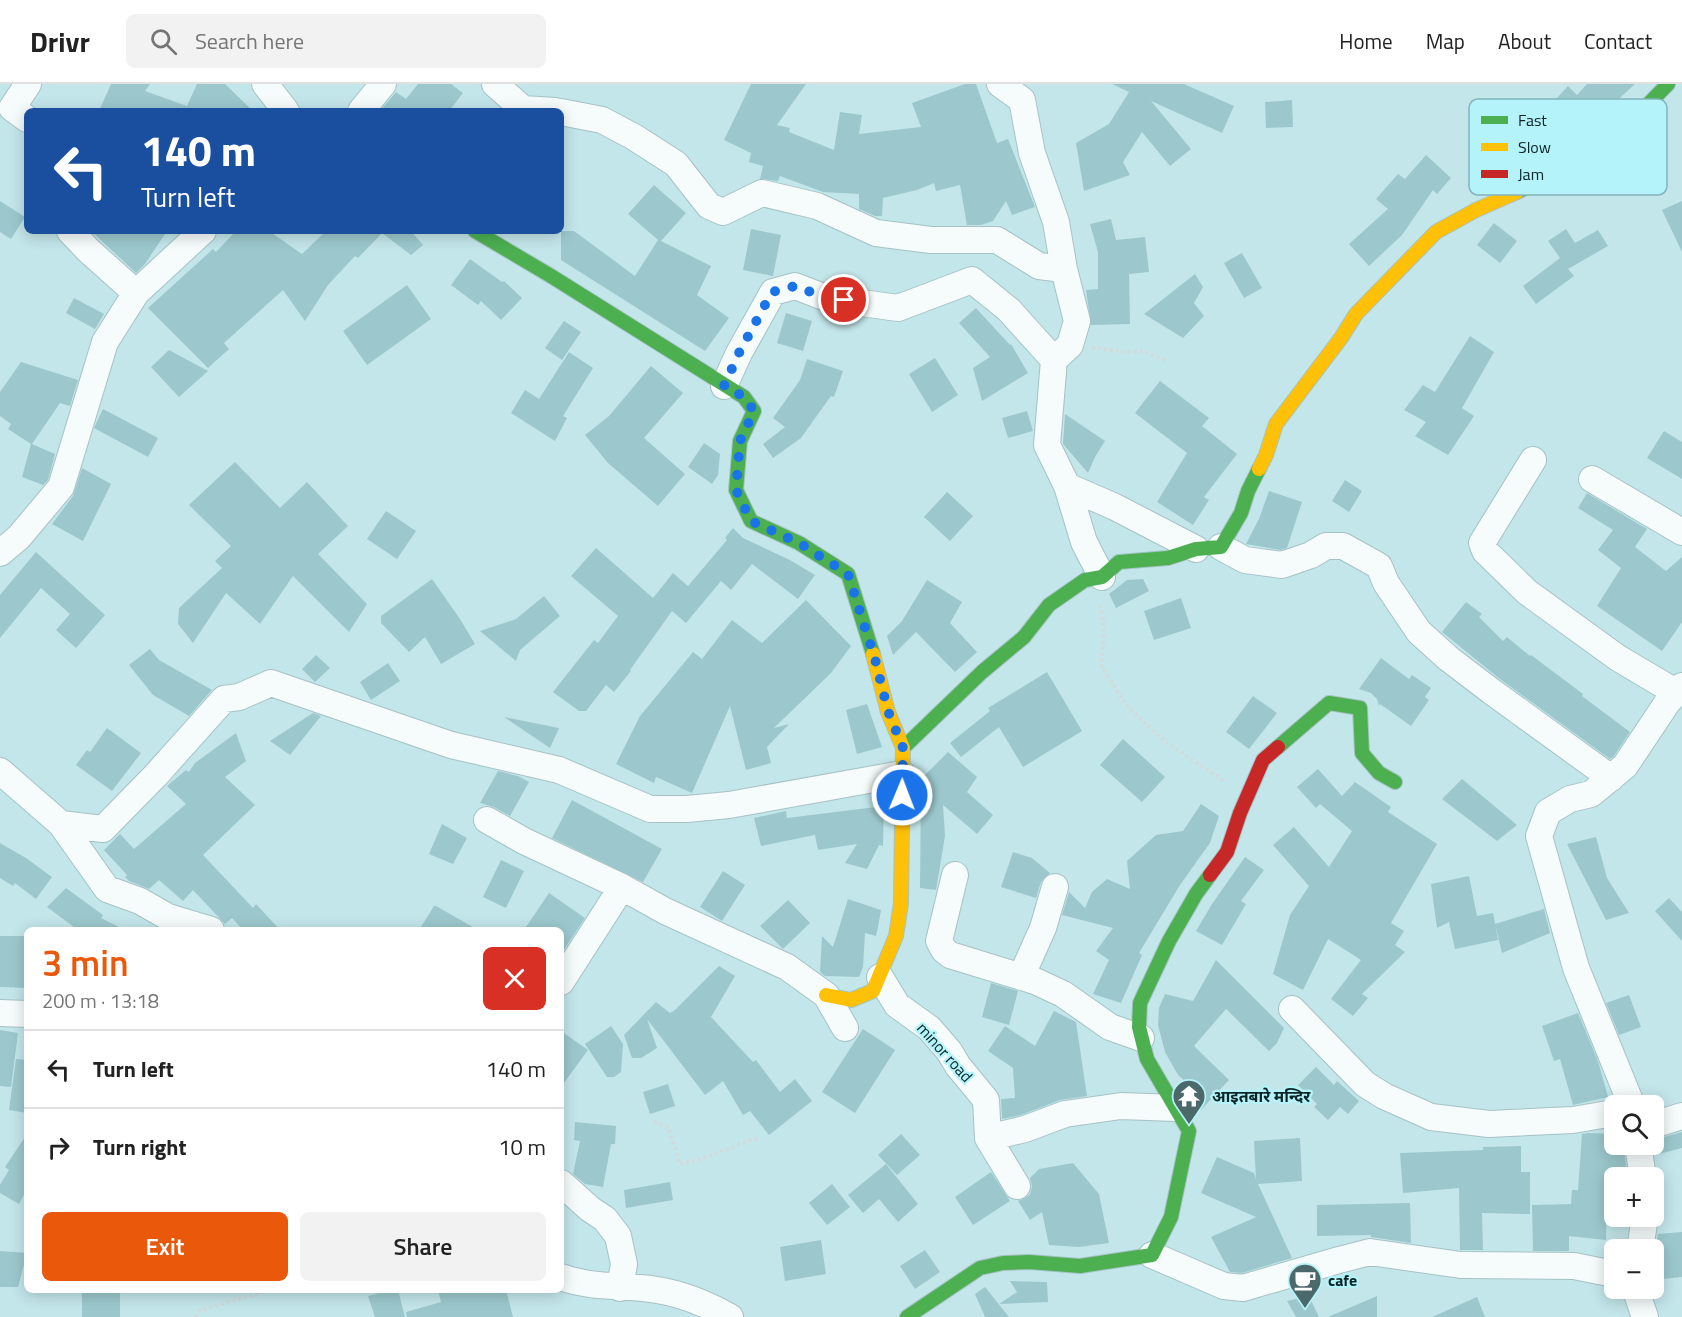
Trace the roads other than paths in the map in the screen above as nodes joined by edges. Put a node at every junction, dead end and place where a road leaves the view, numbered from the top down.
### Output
1 (28, 84) edge
2 (265, 84) edge
3 (382, 84) edge
4 (495, 84) edge
5 (1000, 84) edge
6 (1668, 84) edge
7 (1653, 99) edge
8 (284, 108) edge
9 (363, 108) edge
10 (522, 108) edge
11 (564, 113) edge
12 (24, 118) edge
13 (1509, 195) edge
14 (73, 234) edge
15 (200, 234) edge
16 (480, 234) edge
17 (1064, 269) junction
18 (136, 292) junction
19 (1063, 351) junction
20 (724, 386) junction
21 (1533, 460) dead end
22 (1592, 479) dead end
23 (1067, 486) junction
24 (1682, 532) edge
25 (1208, 548) junction
26 (0, 553) edge
27 (1094, 579) junction
28 (1679, 690) edge
29 (903, 748) junction
30 (0, 771) edge
31 (902, 774) junction
32 (1611, 778) junction
33 (1395, 782) dead end
34 (488, 820) dead end
35 (61, 824) junction
36 (956, 875) dead end
37 (622, 887) junction
38 (1055, 887) dead end
39 (201, 927) edge
40 (564, 977) edge
41 (880, 977) junction
42 (1021, 977) junction
43 (826, 995) junction
44 (1292, 1009) dead end
45 (0, 1013) edge
46 (24, 1014) edge
47 (845, 1028) dead end
48 (1142, 1038) junction
49 (1623, 1095) edge
50 (1175, 1108) junction
51 (1604, 1113) edge
52 (1682, 1116) edge
53 (1664, 1123) edge
54 (564, 1186) edge
55 (1152, 1255) junction
56 (1604, 1272) edge
57 (564, 1278) edge
58 (620, 1288) junction
59 (1639, 1299) edge
60 (730, 1317) edge
61 (907, 1317) edge
62 (1645, 1317) edge

1 - 12 street
2 - 8 street
3 - 9 street
4 - 10 street
5 - 17 street
6 - 7 street
11 - 17 street
13 - 25 street
14 - 18 street
15 - 18 street
16 - 20 street
17 - 19 street
18 - 26 street
19 - 20 street
19 - 23 street
20 - 29 street
21 - 28 street
22 - 24 street
23 - 25 street
23 - 27 street
25 - 27 street
25 - 32 street
27 - 29 street
28 - 32 street
29 - 31 street
30 - 35 street
31 - 35 street
31 - 41 street
32 - 49 street
33 - 48 street
34 - 37 street
35 - 39 street
36 - 42 street
37 - 40 street
37 - 43 street
38 - 42 street
41 - 43 street
41 - 50 street, minor road
42 - 48 street
43 - 47 street
44 - 51 street
45 - 46 street
48 - 50 street
50 - 55 street
52 - 53 street
54 - 58 street
55 - 56 street
55 - 61 street
57 - 58 street
58 - 60 street
59 - 62 street

